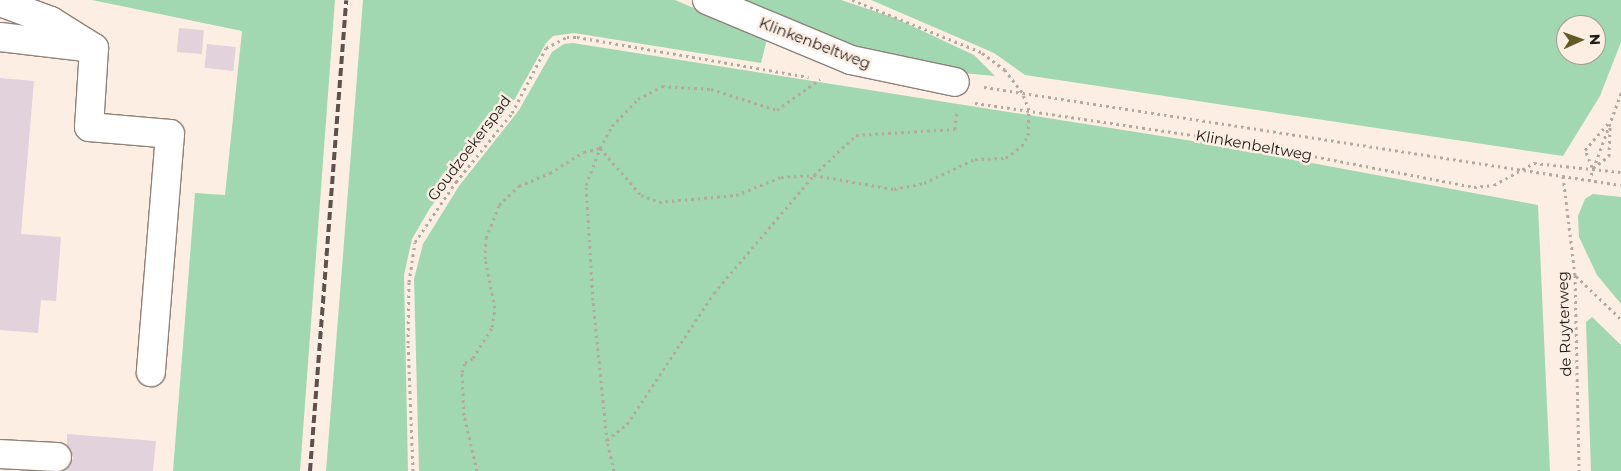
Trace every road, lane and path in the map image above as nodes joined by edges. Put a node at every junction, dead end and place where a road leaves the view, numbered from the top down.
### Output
1 (707, 0) edge
2 (852, 0) edge
3 (0, 2) edge
4 (0, 37) edge
5 (94, 48) junction
6 (821, 79) junction
7 (830, 80) dead end
8 (982, 87) dead end
9 (957, 92) joint
10 (1022, 92) junction
11 (1621, 93) edge
12 (982, 104) dead end
13 (1029, 110) junction
14 (1610, 122) junction
15 (600, 148) junction
16 (1592, 168) junction
17 (1520, 170) junction
18 (1621, 172) edge
19 (814, 175) junction
20 (1563, 176) junction
21 (1589, 181) junction
22 (1621, 185) edge
23 (1575, 275) junction
24 (1621, 319) edge
25 (151, 372) dead end
26 (607, 441) junction
27 (0, 454) edge
28 (57, 458) dead end
29 (413, 471) edge
30 (477, 471) edge
31 (614, 471) edge
32 (1579, 471) edge

1 - 9 street, Klinkenbeltweg
2 - 10 path
3 - 5 street
4 - 5 street
5 - 25 street
6 - 7 path, Goudzoekerspad
6 - 15 path
6 - 29 path, Goudzoekerspad
8 - 10 path, Klinkenbeltweg
9 - 19 path
10 - 13 path
10 - 17 path, Klinkenbeltweg
11 - 14 path
12 - 13 path, Klinkenbeltweg
13 - 17 path, Klinkenbeltweg
13 - 19 path
14 - 16 path
14 - 16 path
14 - 16 path
15 - 19 path
15 - 26 path
15 - 30 path
16 - 17 path, Klinkenbeltweg
16 - 18 path, Klinkenbeltweg
16 - 21 path
17 - 20 path, Klinkenbeltweg
19 - 26 path
20 - 21 path, Klinkenbeltweg
20 - 23 path, de Ruyterweg
21 - 22 path, Klinkenbeltweg
23 - 24 path
23 - 32 path, de Ruyterweg
26 - 31 path
27 - 28 street

